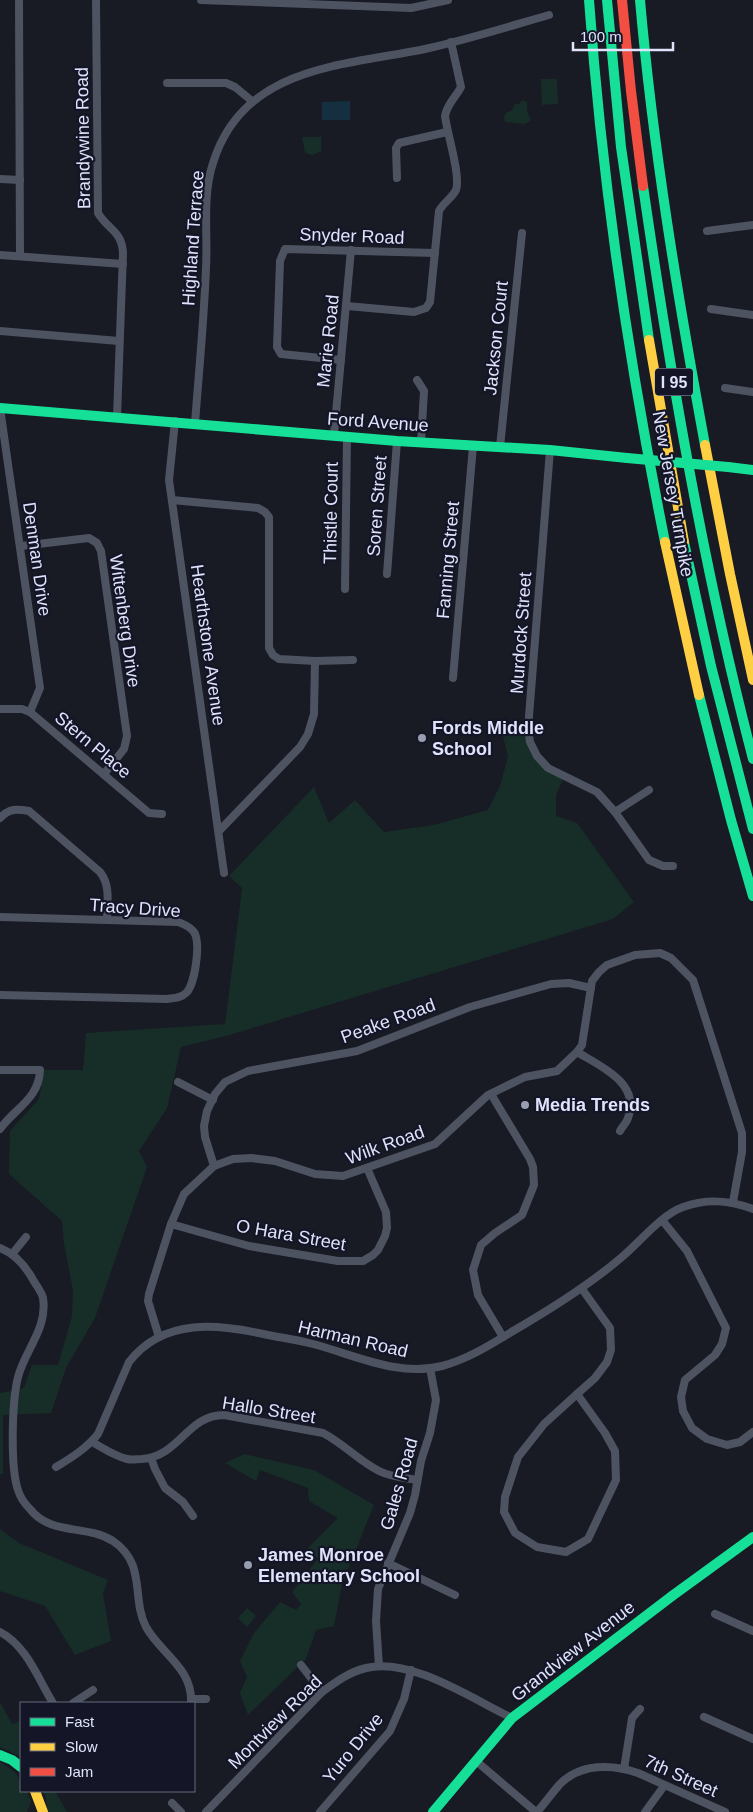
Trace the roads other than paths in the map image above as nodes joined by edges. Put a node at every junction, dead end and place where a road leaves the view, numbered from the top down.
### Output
1 (20, 0) edge
2 (96, 0) edge
3 (201, 0) edge
4 (448, 0) edge
5 (589, 0) edge
6 (607, 0) edge
7 (622, 0) edge
8 (640, 0) edge
9 (548, 15) dead end
10 (451, 42) junction
11 (167, 83) dead end
12 (252, 102) junction
13 (447, 132) junction
14 (0, 178) edge
15 (397, 178) dead end
16 (20, 180) junction
17 (753, 225) edge
18 (707, 231) dead end
19 (522, 233) dead end
20 (351, 250) junction
21 (435, 253) junction
22 (0, 254) edge
23 (20, 256) junction
24 (123, 264) junction
25 (347, 306) junction
26 (711, 309) dead end
27 (753, 314) edge
28 (0, 331) edge
29 (119, 341) junction
30 (341, 360) junction
31 (417, 380) dead end
32 (725, 388) dead end
33 (753, 392) edge
34 (0, 408) edge
35 (117, 417) junction
36 (174, 421) junction
37 (196, 422) junction
38 (334, 435) junction
39 (347, 436) junction
40 (397, 441) junction
41 (421, 442) junction
42 (473, 446) junction
43 (500, 447) junction
44 (550, 450) junction
45 (753, 470) edge
46 (172, 500) junction
47 (21, 546) junction
48 (387, 574) dead end
49 (345, 589) dead end
50 (353, 660) dead end
51 (315, 661) junction
52 (453, 678) dead end
53 (753, 680) edge
54 (0, 709) edge
55 (30, 712) junction
56 (753, 759) edge
57 (104, 774) junction
58 (649, 790) dead end
59 (615, 812) junction
60 (162, 814) dead end
61 (0, 818) edge
62 (753, 829) edge
63 (219, 831) junction
64 (673, 866) dead end
65 (224, 873) dead end
66 (753, 896) edge
67 (0, 917) edge
68 (107, 920) junction
69 (591, 988) junction
70 (0, 995) edge
71 (577, 1052) junction
72 (0, 1070) edge
73 (178, 1082) dead end
74 (491, 1094) junction
75 (213, 1100) junction
76 (0, 1129) edge
77 (620, 1132) dead end
78 (214, 1166) junction
79 (367, 1168) junction
80 (733, 1202) junction
81 (753, 1209) edge
82 (662, 1220) junction
83 (171, 1224) junction
84 (26, 1237) dead end
85 (0, 1248) edge
86 (13, 1253) junction
87 (582, 1289) junction
88 (159, 1337) junction
89 (503, 1337) junction
90 (430, 1368) junction
91 (577, 1394) junction
92 (753, 1432) edge
93 (92, 1442) junction
94 (151, 1458) junction
95 (56, 1467) dead end
96 (417, 1480) junction
97 (193, 1516) dead end
98 (753, 1537) edge
99 (388, 1563) junction
100 (455, 1595) dead end
101 (715, 1614) dead end
102 (0, 1632) edge
103 (753, 1632) edge
104 (301, 1665) dead end
105 (380, 1666) junction
106 (411, 1670) junction
107 (93, 1690) dead end
108 (322, 1692) junction
109 (206, 1699) dead end
110 (191, 1701) edge
111 (52, 1702) edge
112 (75, 1702) edge
113 (640, 1709) dead end
114 (704, 1717) dead end
115 (512, 1718) junction
116 (753, 1739) edge
117 (0, 1755) edge
118 (476, 1761) junction
119 (20, 1766) edge
120 (624, 1769) junction
121 (664, 1786) junction
122 (36, 1794) edge
123 (172, 1803) dead end
124 (34, 1812) edge
125 (43, 1812) edge
126 (181, 1812) edge
127 (206, 1812) edge
128 (320, 1812) edge
129 (432, 1812) edge
130 (536, 1812) edge
131 (645, 1812) edge
132 (725, 1812) edge

1 - 16 street
2 - 24 street, Brandywine Road
3 - 4 street
5 - 66 main road, New Jersey Turnpike / I 95
6 - 62 main road, New Jersey Turnpike / I 95
7 - 56 main road, New Jersey Turnpike / I 95
8 - 53 main road, I 95
9 - 10 street, Highland Terrace
10 - 12 street, Highland Terrace
10 - 13 street
11 - 12 street
12 - 37 street, Highland Terrace
13 - 15 street
13 - 21 street
14 - 16 street
16 - 23 street
17 - 18 street
19 - 43 street, Jackson Court
20 - 21 street, Snyder Road
20 - 25 street, Marie Road
20 - 30 street, Snyder Road
21 - 25 street
22 - 23 street
23 - 24 street
24 - 29 street, Brandywine Road
25 - 30 street, Marie Road
26 - 27 street
28 - 29 street
29 - 35 street, Brandywine Road
30 - 38 street, Marie Road
31 - 41 street
32 - 33 street
34 - 35 main road, Ford Avenue
34 - 47 street, Denman Drive
35 - 36 main road, Ford Avenue
36 - 37 main road, Ford Avenue
36 - 46 street, Hearthstone Avenue
37 - 38 main road, Ford Avenue
38 - 39 main road, Ford Avenue
39 - 40 main road, Ford Avenue
39 - 49 street, Thistle Court
40 - 41 main road, Ford Avenue
40 - 48 street, Soren Street
41 - 42 main road, Ford Avenue
42 - 43 main road, Ford Avenue
42 - 52 street, Fanning Street
43 - 44 main road, Ford Avenue
44 - 45 main road, Ford Avenue, bridge
44 - 59 street, Murdock Street
46 - 51 street
46 - 63 street, Hearthstone Avenue
47 - 55 street, Denman Drive
47 - 57 street, Wittenberg Drive
50 - 51 street
51 - 63 street
54 - 55 street, Stern Place
55 - 57 street, Stern Place
57 - 60 street, Stern Place
58 - 59 street
59 - 64 street, Murdock Street
61 - 68 street
63 - 65 street, Hearthstone Avenue
67 - 68 street, Tracy Drive
68 - 70 street, Tracy Drive
69 - 71 street, Wilk Road
69 - 75 street, Peake Road
69 - 80 street, Wilk Road
71 - 74 street, Wilk Road
71 - 77 street
72 - 76 street
73 - 75 street
74 - 79 street, Wilk Road
74 - 89 street
75 - 78 street, Peake Road
78 - 79 street, Wilk Road
78 - 83 street, Wilk Road
79 - 83 street, O Hara Street
80 - 81 street, Harman Road
80 - 82 street, Harman Road
82 - 87 street, Harman Road
82 - 92 street
83 - 88 street, Wilk Road
84 - 86 street
85 - 86 street
86 - 110 street
87 - 89 street, Harman Road
87 - 91 street
88 - 90 street, Harman Road
88 - 93 street, Harman Road
89 - 90 street, Harman Road
90 - 96 street, Gales Road
91 - 91 street
93 - 94 street, Hallo Street
93 - 95 street, Harman Road
94 - 96 street, Hallo Street
94 - 97 street
96 - 99 street, Gales Road
98 - 115 main road, Grandview Avenue
99 - 100 street
99 - 105 street, Gales Road
101 - 103 street
102 - 111 street
104 - 108 street
105 - 106 street, Montview Road
105 - 108 street, Montview Road
106 - 115 street, Montview Road
106 - 128 street, Yuro Drive
107 - 112 street
108 - 127 street, Montview Road
109 - 110 street
113 - 120 street
114 - 116 street
115 - 118 main road, Grandview Avenue
117 - 119 main road
118 - 129 main road, Grandview Avenue
118 - 130 street
120 - 121 street, 7th Street
120 - 130 street, 7th Street
121 - 131 street
121 - 132 street, 7th Street
122 - 124 main road
122 - 125 main road
123 - 126 street

